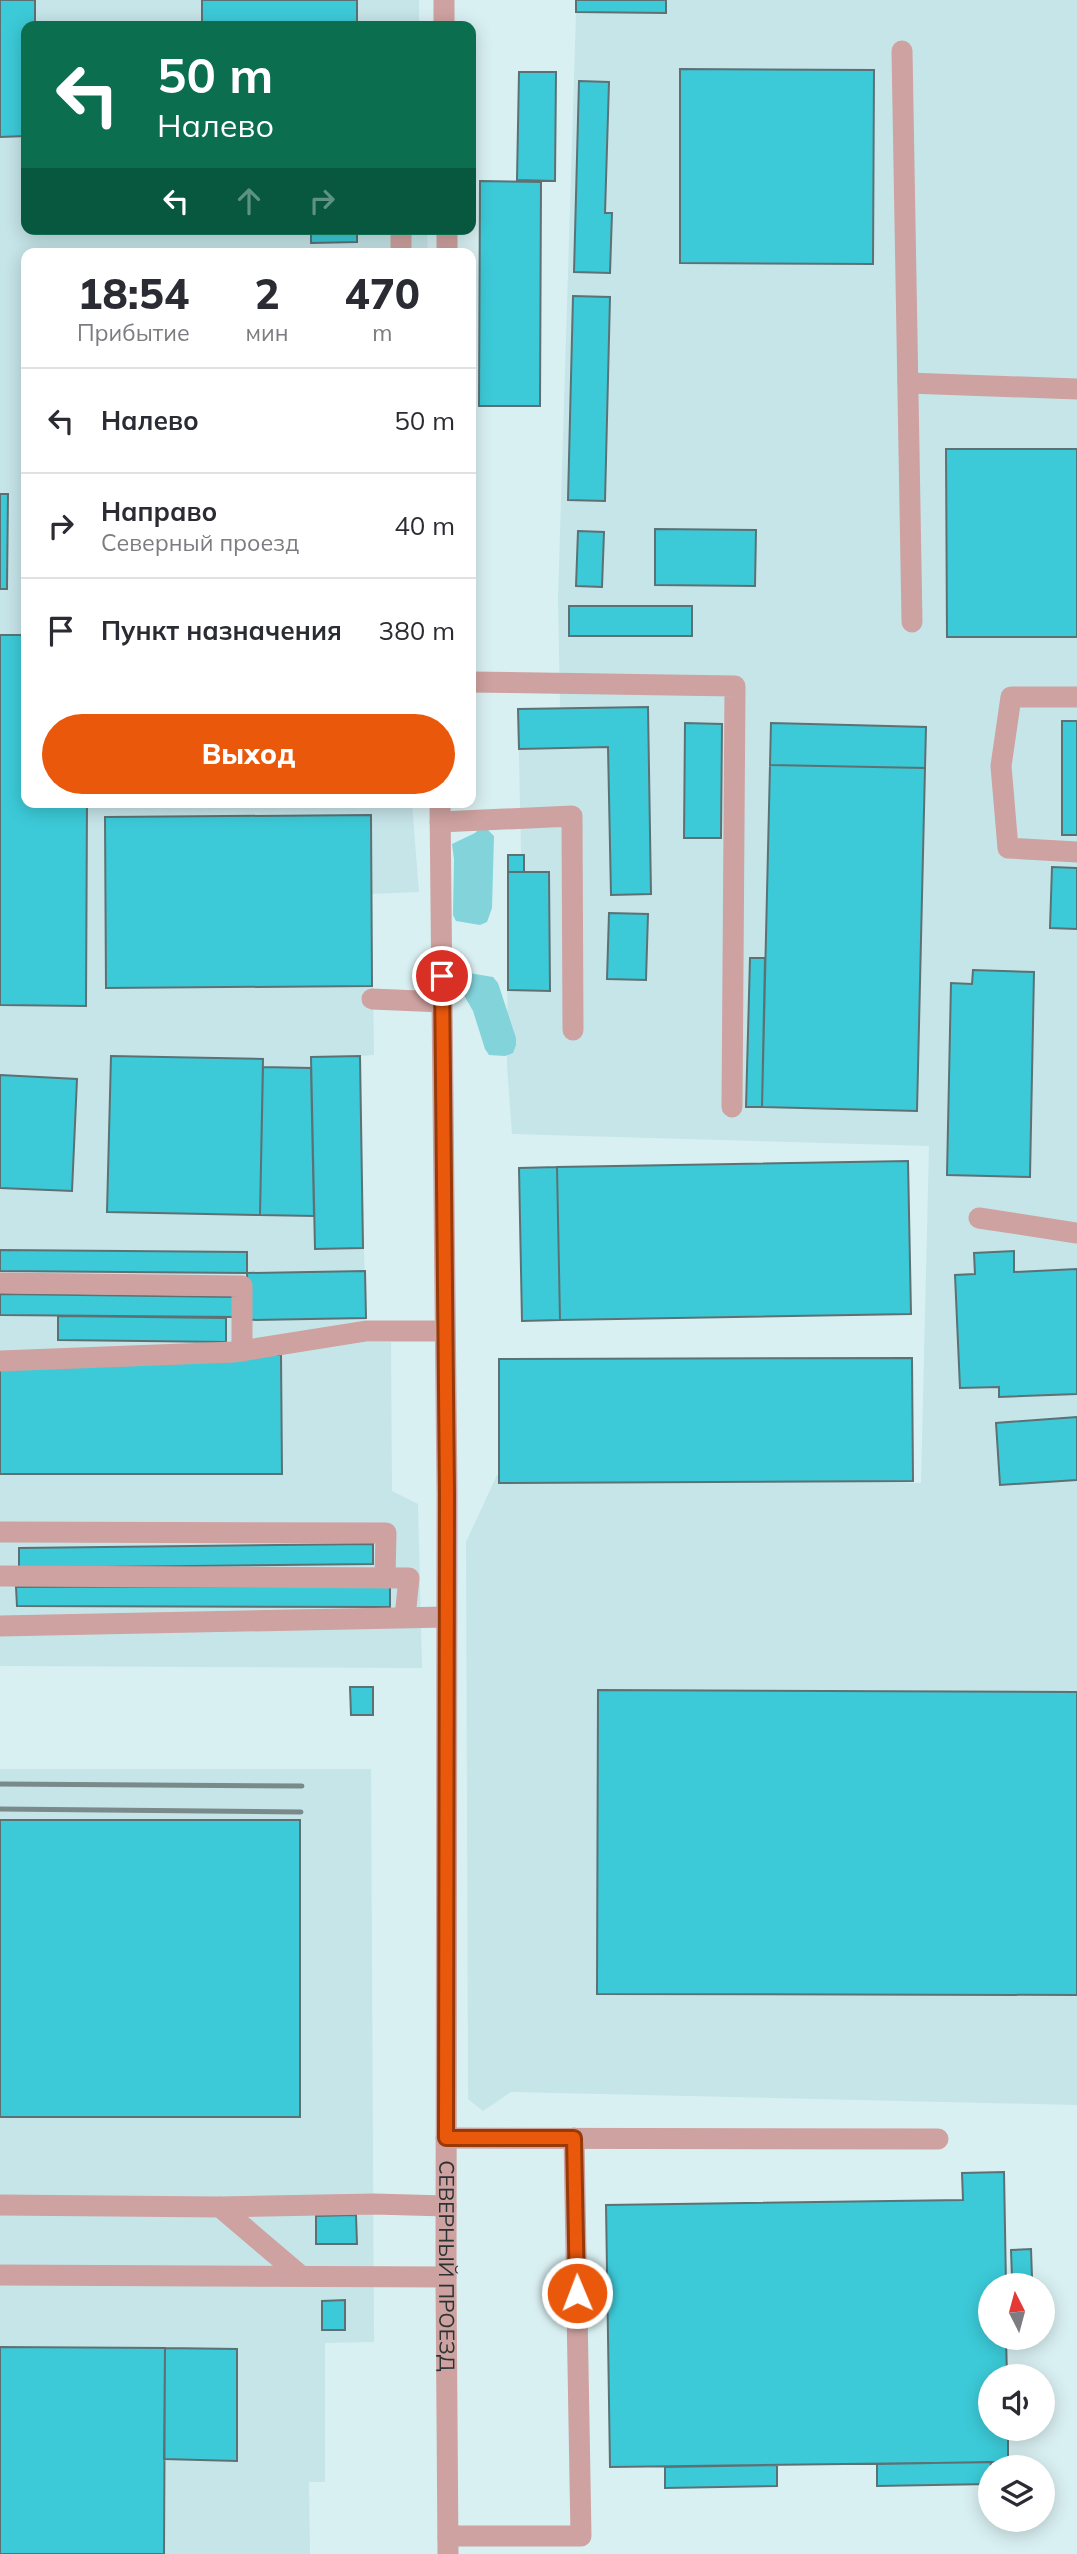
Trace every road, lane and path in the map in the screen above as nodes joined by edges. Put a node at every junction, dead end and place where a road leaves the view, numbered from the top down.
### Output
1 (444, 0) edge
2 (444, 21) edge
3 (902, 51) dead end
4 (908, 383) junction
5 (1077, 389) edge
6 (912, 622) dead end
7 (476, 682) edge
8 (1077, 697) edge
9 (440, 813) edge
10 (1077, 852) edge
11 (372, 999) dead end
12 (442, 1002) junction
13 (573, 1030) dead end
14 (732, 1107) dead end
15 (979, 1218) dead end
16 (1077, 1233) edge
17 (0, 1283) edge
18 (444, 1331) junction
19 (242, 1351) junction
20 (0, 1361) edge
21 (0, 1532) edge
22 (0, 1576) edge
23 (385, 1578) junction
24 (405, 1617) junction
25 (446, 1617) junction
26 (0, 1626) edge
27 (446, 2138) junction
28 (574, 2138) junction
29 (938, 2139) dead end
30 (0, 2205) edge
31 (446, 2206) junction
32 (220, 2207) junction
33 (0, 2275) edge
34 (301, 2276) junction
35 (446, 2277) junction
36 (448, 2545) edge

1 - 2 street
3 - 4 street
4 - 5 street
4 - 6 street
7 - 14 street
8 - 10 street
9 - 12 street, СЕВЕРНЫЙ ПРОЕЗД
9 - 13 street
11 - 12 street
12 - 18 street, СЕВЕРНЫЙ ПРОЕЗД
15 - 16 street
17 - 19 street
18 - 19 street
18 - 25 street, СЕВЕРНЫЙ ПРОЕЗД
19 - 20 street
21 - 23 street
22 - 23 street
23 - 24 street
24 - 25 street
24 - 26 street
25 - 27 street, СЕВЕРНЫЙ ПРОЕЗД
27 - 28 street
27 - 31 street, СЕВЕРНЫЙ ПРОЕЗД
28 - 29 street
28 - 36 street
30 - 32 street
31 - 32 street
31 - 35 street, СЕВЕРНЫЙ ПРОЕЗД
32 - 34 street
33 - 34 street
34 - 35 street
35 - 36 street, СЕВЕРНЫЙ ПРОЕЗД

